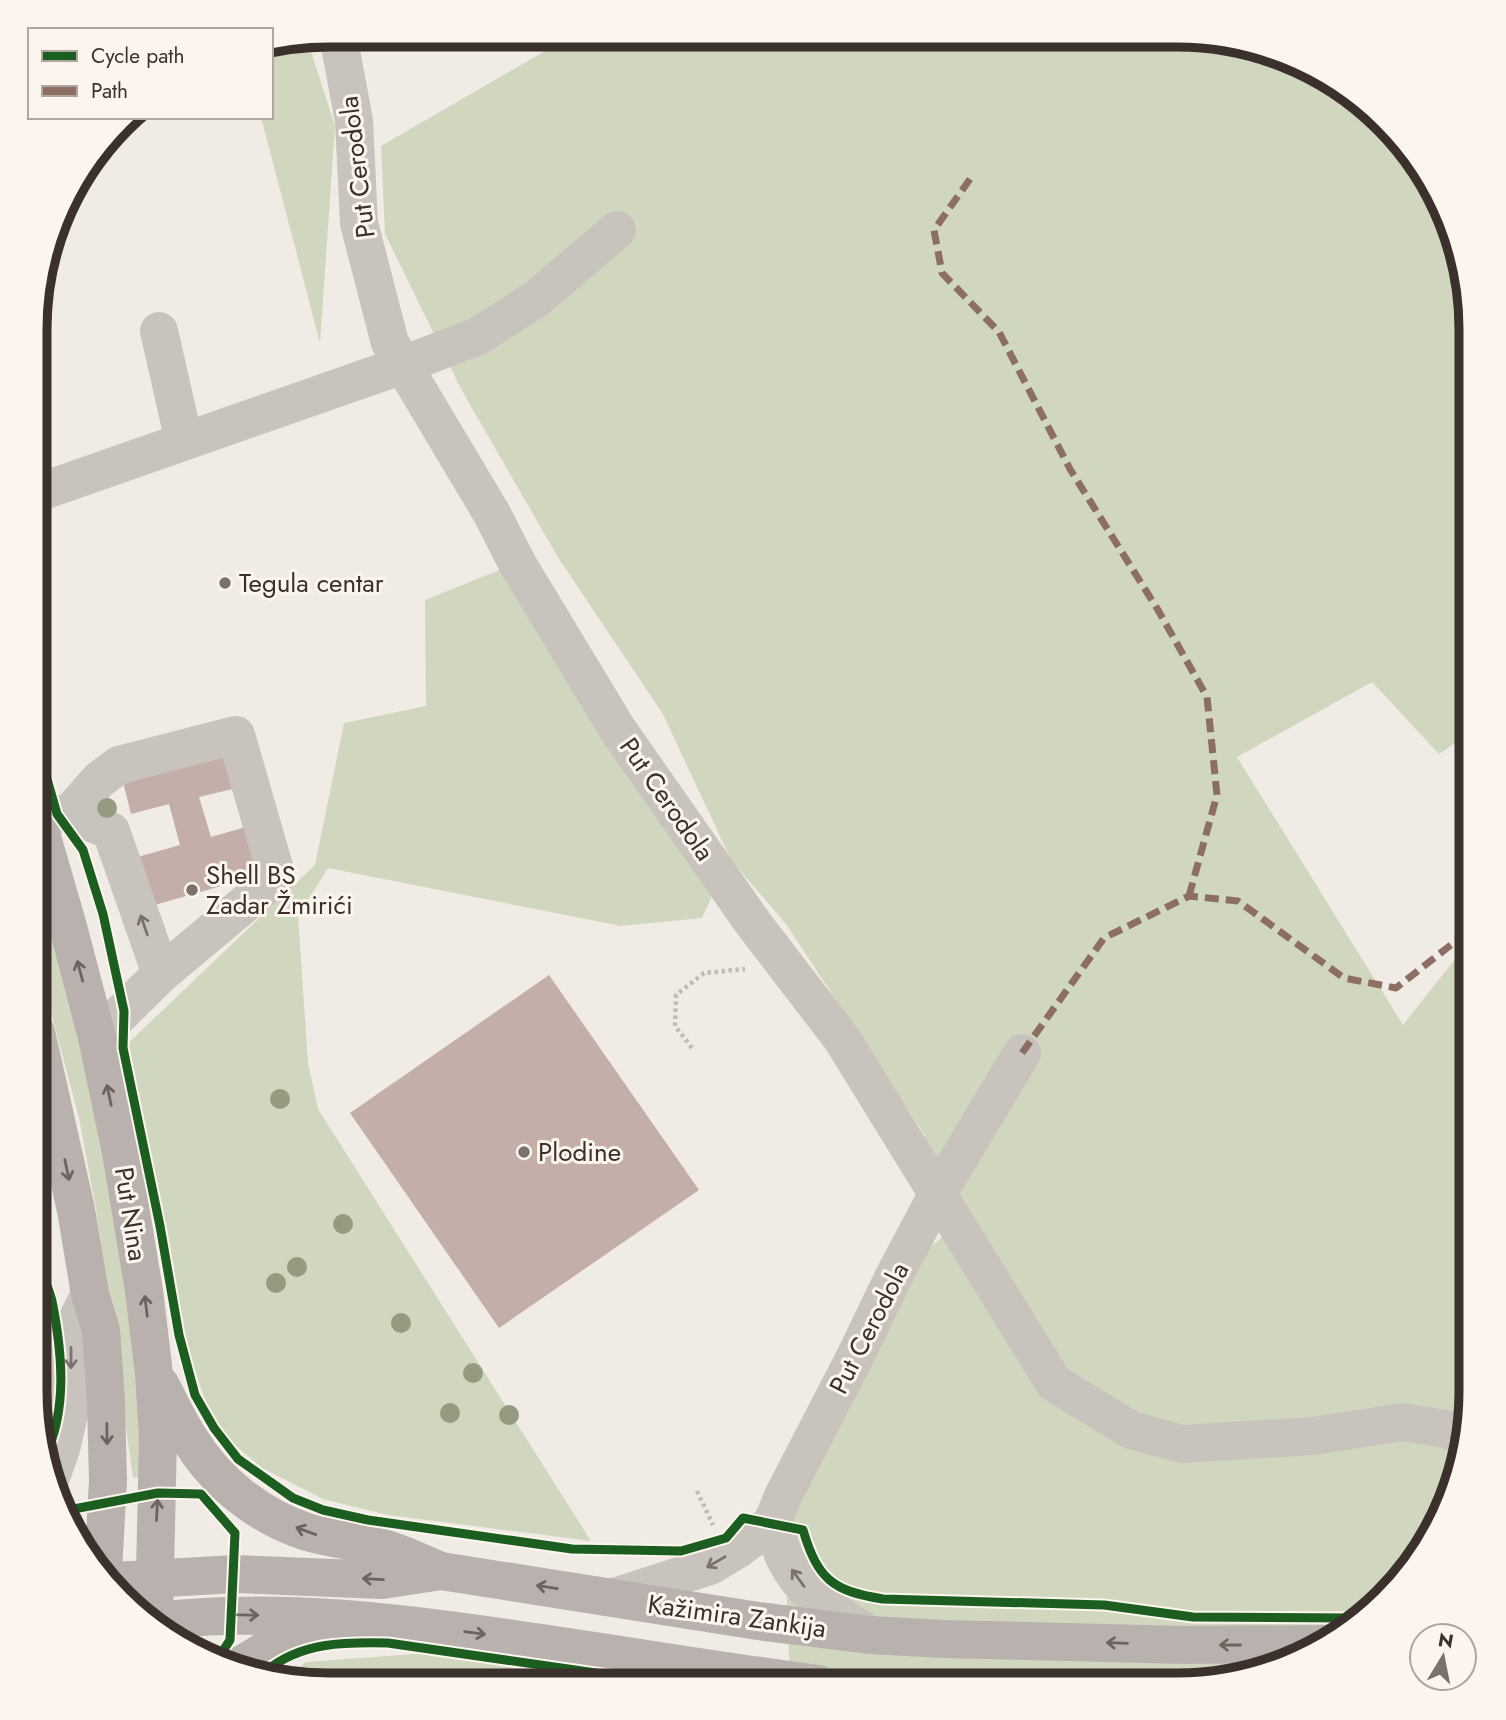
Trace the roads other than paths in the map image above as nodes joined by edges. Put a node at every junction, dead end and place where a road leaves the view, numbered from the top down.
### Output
1 (340, 47) edge
2 (617, 230) dead end
3 (159, 331) dead end
4 (403, 365) junction
5 (184, 441) junction
6 (47, 490) edge
7 (47, 816) edge
8 (161, 974) junction
9 (97, 1037) junction
10 (1022, 1053) dead end
11 (47, 1079) edge
12 (937, 1195) junction
13 (90, 1294) junction
14 (154, 1374) junction
15 (1455, 1432) edge
16 (56, 1462) edge
17 (772, 1522) junction
18 (104, 1559) edge
19 (441, 1571) junction
20 (155, 1578) junction
21 (121, 1581) edge
22 (614, 1597) junction
23 (155, 1612) edge
24 (341, 1618) junction
25 (165, 1619) edge
26 (870, 1635) junction
27 (1301, 1644) edge
28 (248, 1661) edge
29 (744, 1673) edge

1 - 4 street, Put Cerodola
2 - 4 street
3 - 5 street
4 - 5 street
4 - 12 street, Put Cerodola
5 - 6 street
8 -> 7 street
7 - 8 street
9 -> 7 main road, Put Nina
8 - 9 street
14 -> 9 main road, Put Nina
10 - 12 street
11 -> 13 main road, Put Nina
12 - 15 street
12 - 17 street, Put Cerodola
13 -> 16 street
13 -> 18 main road, Put Nina
19 -> 14 main road
20 -> 14 main road, Put Nina
17 -> 22 street
26 -> 17 street
19 -> 20 main road, Kažimira Zankija
22 -> 19 main road, Kažimira Zankija
20 - 21 main road, Kažimira Zankija
20 - 23 main road, Put Nina
22 - 26 main road, Kažimira Zankija
25 -> 24 main road
24 - 28 main road
24 -> 29 main road
27 -> 26 main road, Kažimira Zankija

